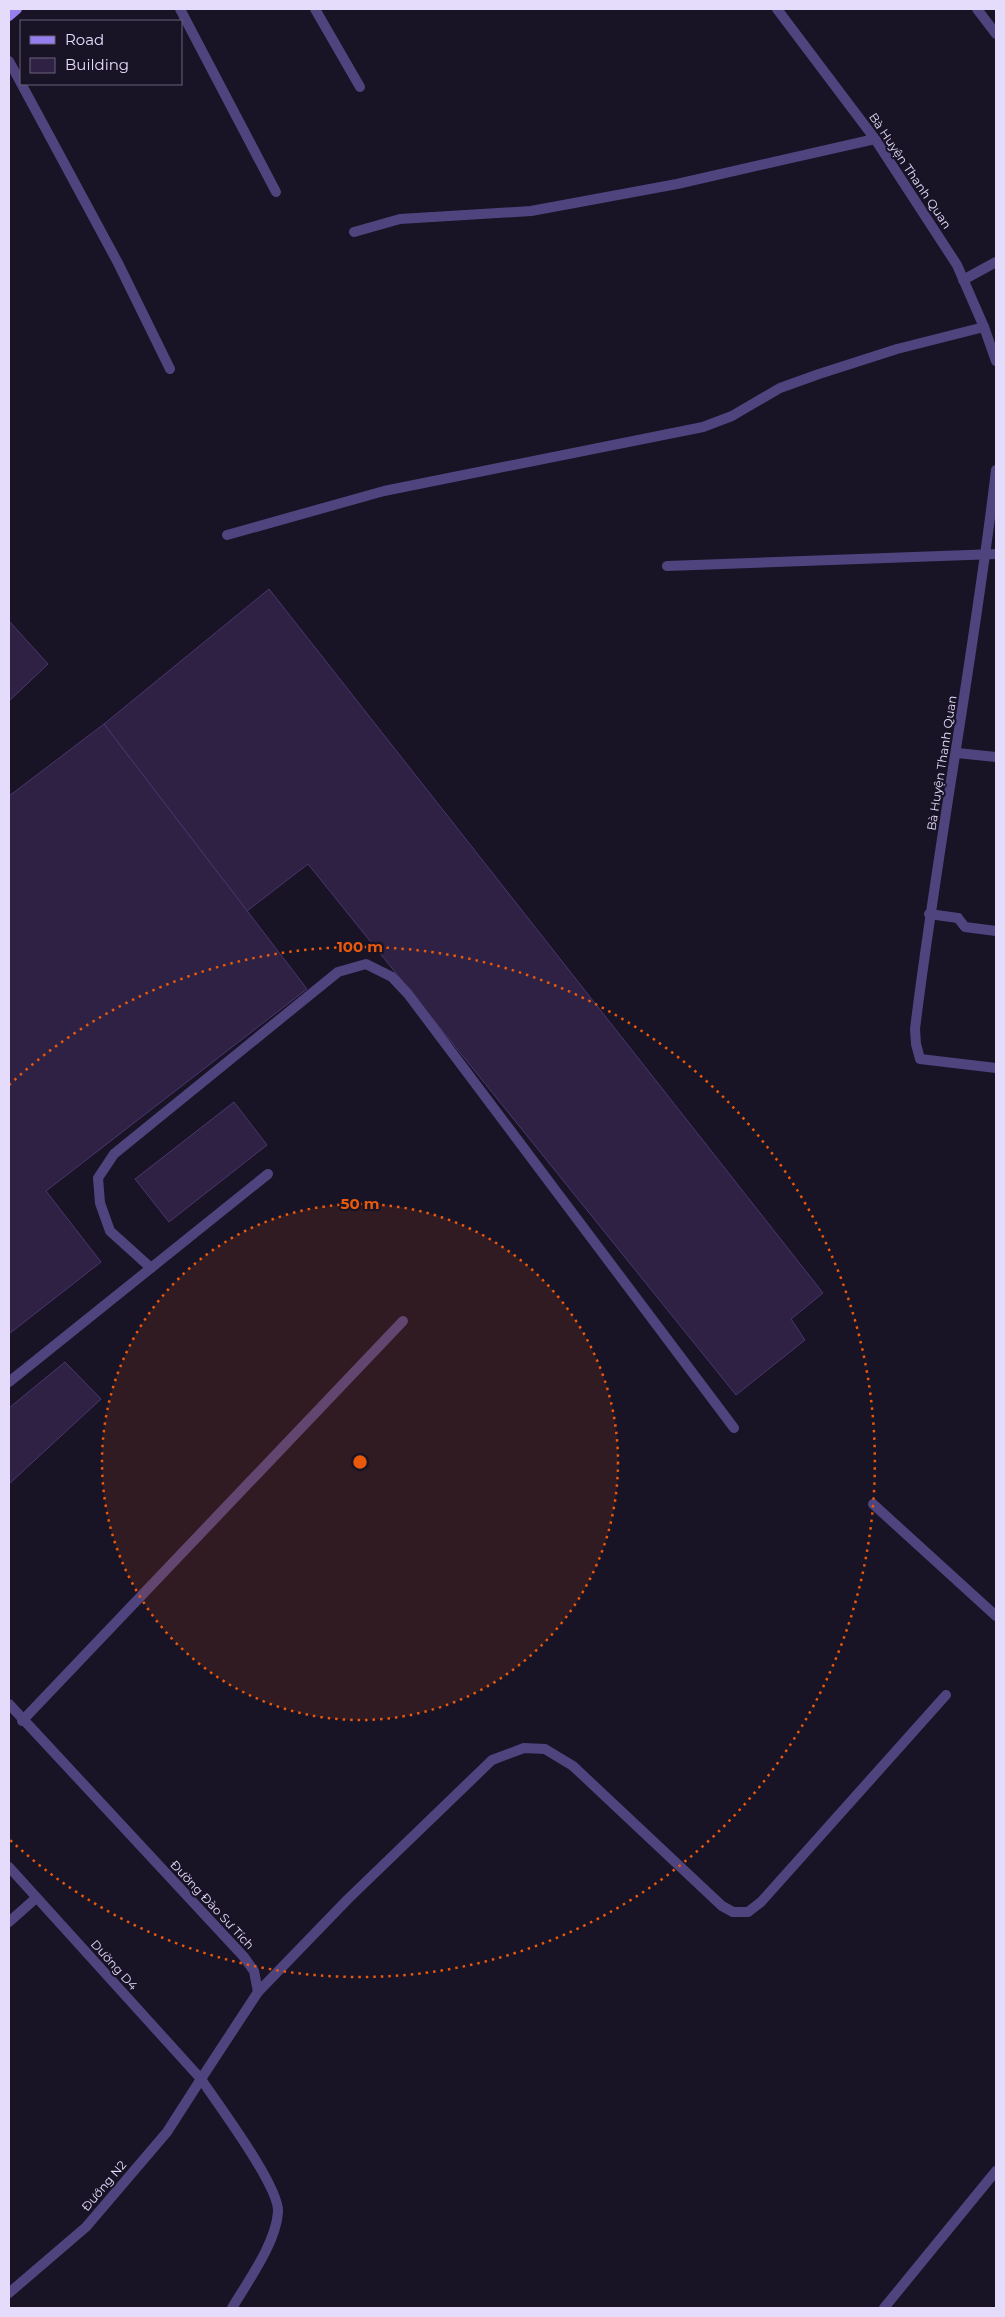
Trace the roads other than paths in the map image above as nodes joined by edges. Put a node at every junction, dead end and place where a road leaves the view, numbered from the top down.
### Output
1 (17, 9) edge
2 (180, 9) edge
3 (315, 9) edge
4 (776, 9) edge
5 (977, 9) edge
6 (9, 16) edge
7 (996, 34) edge
8 (9, 61) edge
9 (20, 81) edge
10 (22, 85) edge
11 (360, 87) dead end
12 (875, 139) junction
13 (276, 192) dead end
14 (354, 232) dead end
15 (996, 262) edge
16 (963, 280) junction
17 (984, 326) junction
18 (996, 361) edge
19 (170, 368) dead end
20 (996, 470) edge
21 (228, 535) dead end
22 (991, 554) edge
23 (667, 566) dead end
24 (956, 753) junction
25 (996, 757) edge
26 (929, 914) junction
27 (996, 931) edge
28 (996, 1068) edge
29 (268, 1174) dead end
30 (151, 1268) junction
31 (404, 1321) dead end
32 (9, 1382) edge
33 (734, 1428) dead end
34 (873, 1504) dead end
35 (996, 1616) edge
36 (946, 1695) dead end
37 (9, 1704) edge
38 (22, 1720) junction
39 (9, 1868) edge
40 (36, 1898) junction
41 (9, 1922) edge
42 (258, 1992) junction
43 (201, 2079) junction
44 (996, 2171) edge
45 (9, 2293) edge
46 (232, 2308) edge
47 (884, 2308) edge

1 - 6 main road
2 - 13 street
3 - 11 street
4 - 12 street, Bà Huyện Thanh Quan
5 - 7 street
8 - 9 street
10 - 19 street
12 - 14 street
12 - 16 street, Bà Huyện Thanh Quan
15 - 16 street
16 - 17 street, Bà Huyện Thanh Quan
17 - 18 street, Bà Huyện Thanh Quan
17 - 21 street
20 - 22 street, Bà Huyện Thanh Quan
22 - 23 street
22 - 24 street, Bà Huyện Thanh Quan
24 - 25 street
24 - 26 street, Bà Huyện Thanh Quan
26 - 27 street
26 - 28 street, Bà Huyện Thanh Quan
29 - 30 street
30 - 32 street
30 - 33 street
31 - 38 street
34 - 35 street
36 - 42 street
37 - 38 street, Đường Đào Sư Tích
38 - 42 street, Đường Đào Sư Tích
39 - 40 street, Dường D4
40 - 41 street
40 - 43 street, Dường D4
42 - 43 street
43 - 45 street, Đướng N2
43 - 46 street
44 - 47 street

